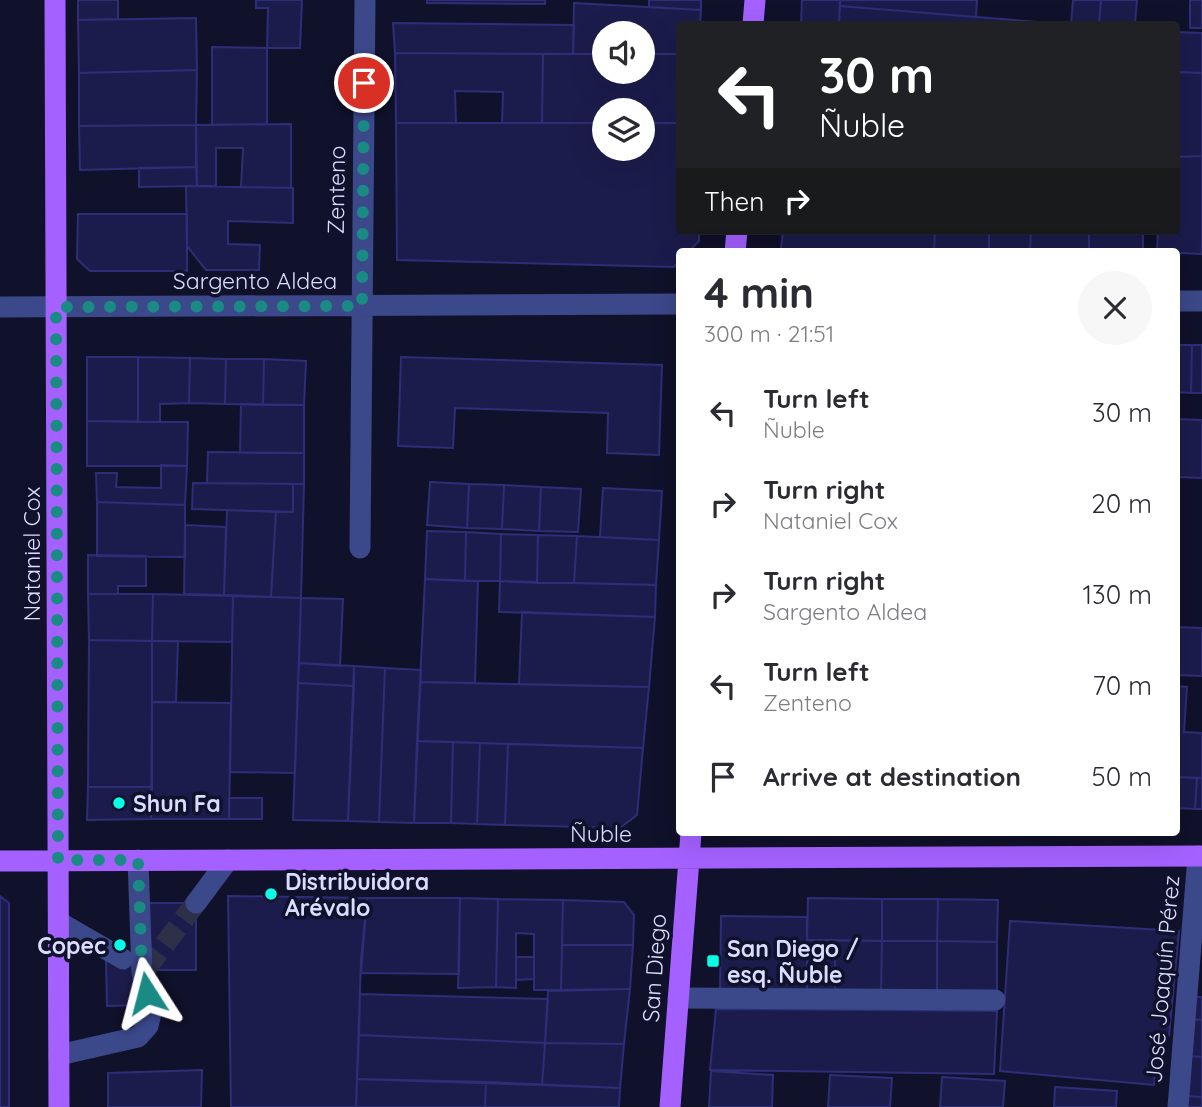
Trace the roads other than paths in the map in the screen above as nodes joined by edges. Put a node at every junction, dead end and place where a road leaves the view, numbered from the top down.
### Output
1 (55, 0) edge
2 (365, 0) edge
3 (755, 0) edge
4 (753, 21) edge
5 (1180, 301) edge
6 (1202, 301) edge
7 (676, 304) edge
8 (362, 306) junction
9 (0, 307) edge
10 (56, 307) junction
11 (360, 548) dead end
12 (691, 836) edge
13 (1200, 856) edge
14 (689, 859) junction
15 (58, 860) junction
16 (138, 860) junction
17 (228, 860) junction
18 (0, 861) edge
19 (196, 903) tunnel mouth
20 (59, 922) junction
21 (123, 959) dead end
22 (678, 998) junction
23 (995, 1000) dead end
24 (59, 1055) junction
25 (59, 1107) edge
26 (670, 1107) edge
27 (1178, 1107) edge

1 - 10 main road, Nataniel Cox
2 - 8 street, Zenteno
3 - 4 main road
5 - 6 street
7 - 8 street, Sargento Aldea
8 - 10 street, Sargento Aldea
8 - 11 street, Zenteno
9 - 10 street, Sargento Aldea
10 - 15 main road, Nataniel Cox
12 - 14 main road, San Diego
13 - 14 main road, Ñuble
13 - 27 street, José Joaquín Pérez
14 - 17 main road, Ñuble
14 - 22 main road, San Diego
15 - 16 main road, Ñuble
15 - 18 main road, Ñuble
15 - 20 main road, Nataniel Cox
16 - 17 main road, Ñuble
16 - 24 street
17 - 19 street
20 - 21 street
20 - 24 main road, Nataniel Cox
22 - 23 street
22 - 26 main road, San Diego
24 - 25 main road, Nataniel Cox

